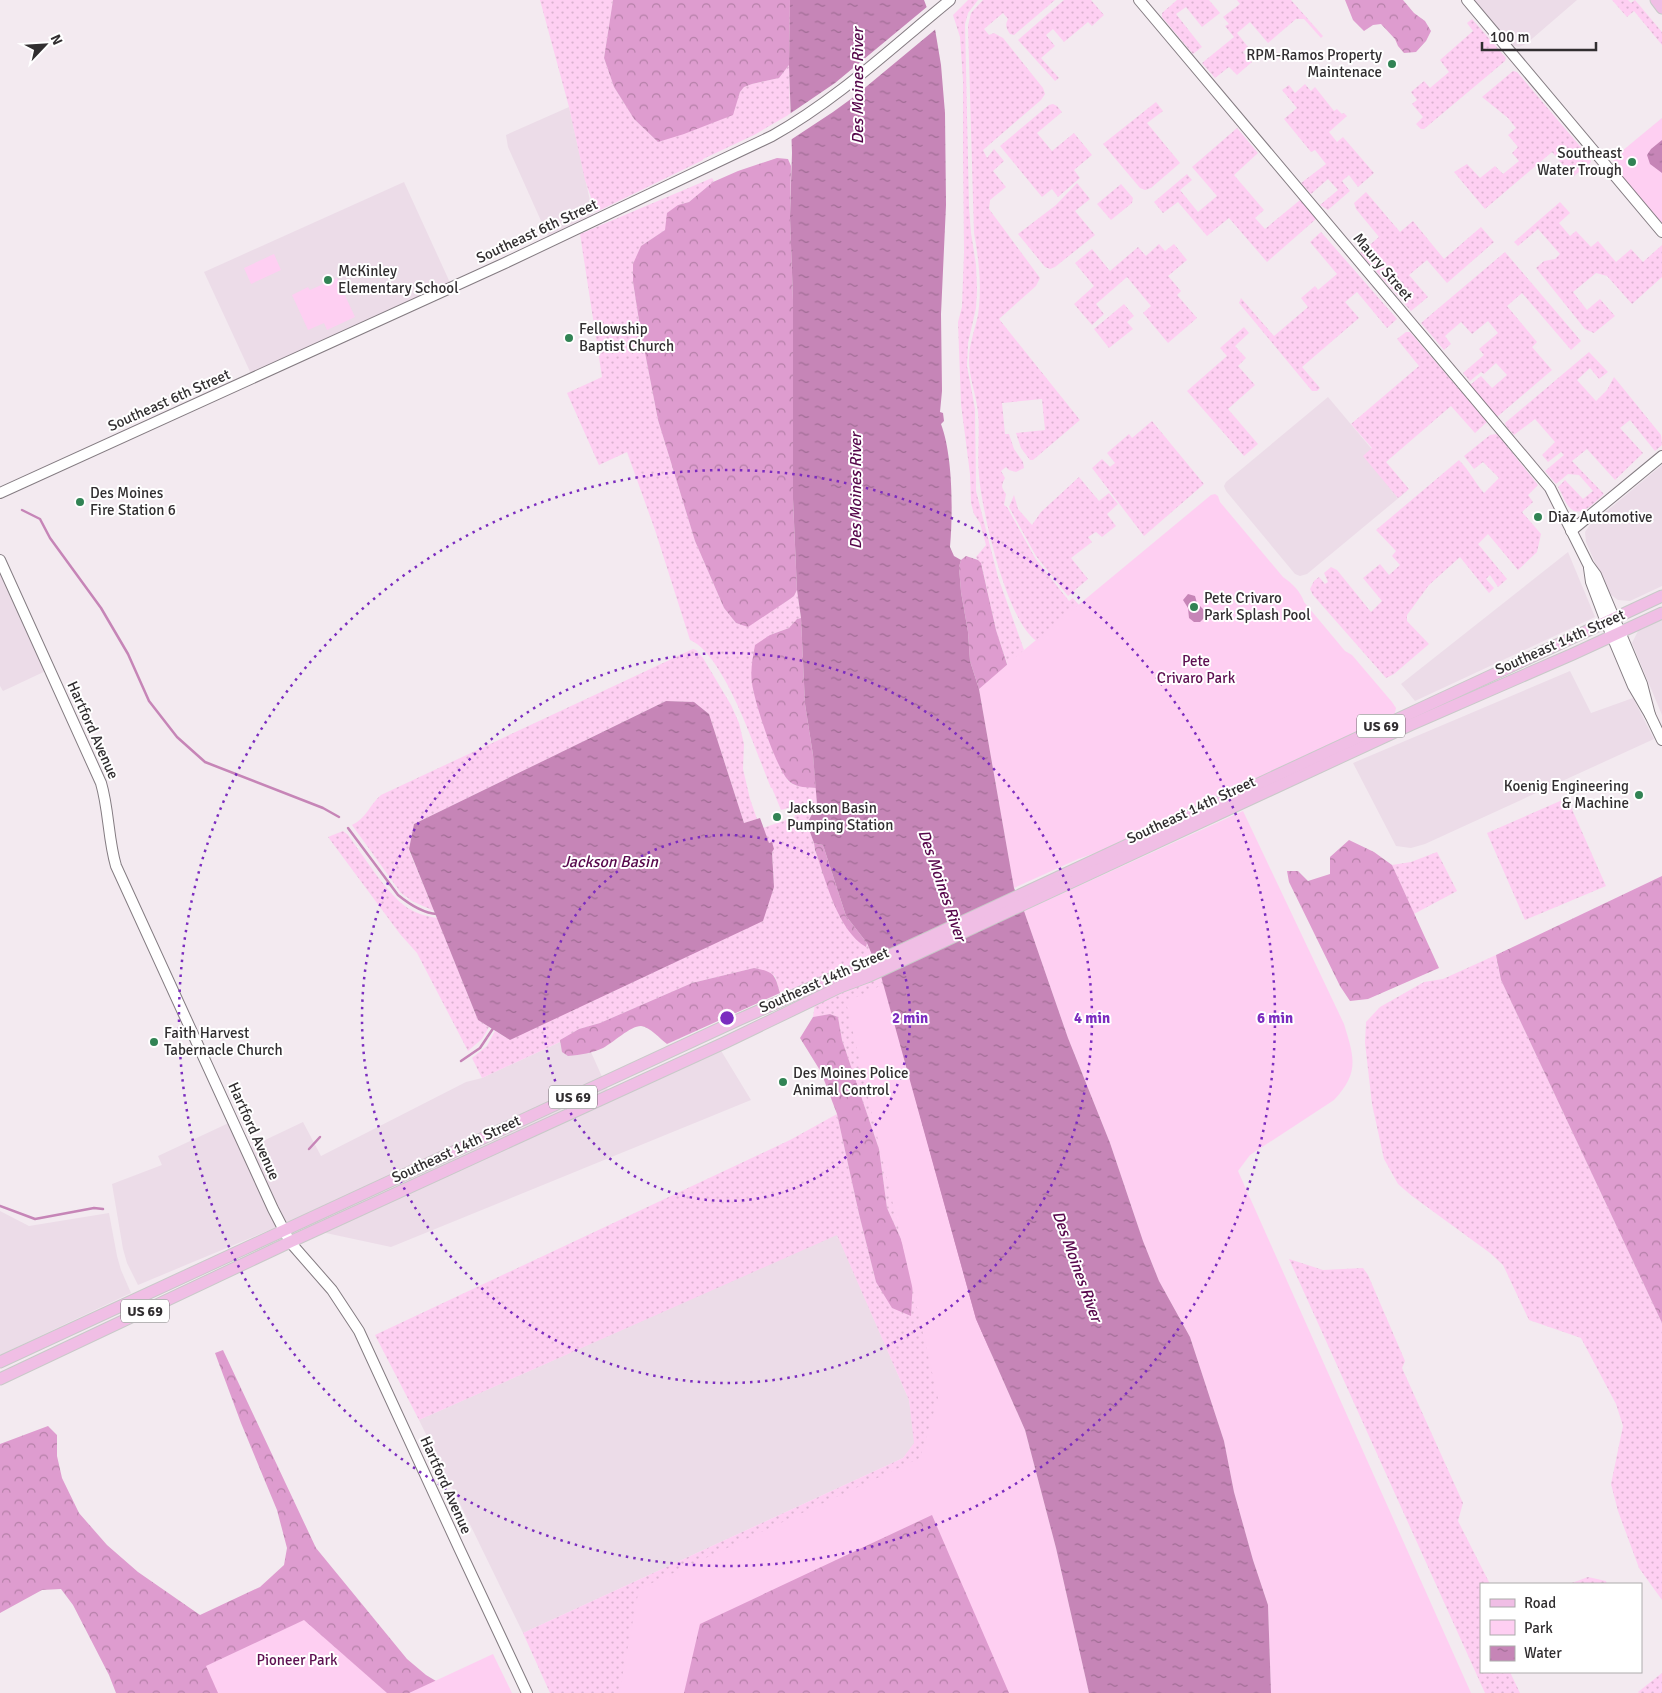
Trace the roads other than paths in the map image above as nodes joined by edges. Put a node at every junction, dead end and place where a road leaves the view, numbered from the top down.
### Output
1 (1139, 0) edge
2 (1467, 0) edge
3 (1656, 0) edge
4 (949, 1) edge
5 (1662, 8) edge
6 (1662, 232) edge
7 (1662, 456) edge
8 (0, 493) edge
9 (1571, 531) junction
10 (0, 560) edge
11 (1662, 596) edge
12 (1662, 612) edge
13 (1610, 620) junction
14 (1616, 634) junction
15 (1662, 740) edge
16 (1104, 862) junction
17 (865, 972) junction
18 (284, 1230) junction
19 (290, 1242) junction
20 (0, 1362) edge
21 (0, 1379) edge
22 (528, 1693) edge

1 - 9 main road, Maury Street
2 - 6 main road
3 - 5 main road
4 - 8 main road, Southeast 6th Street
7 - 9 main road
9 - 13 main road, Maury Street
10 - 18 main road, Hartford Avenue
11 - 13 main road, Southeast 14th Street / US 69
12 - 14 main road, Southeast 14th Street / US 69
13 - 14 main road, Maury Street
13 - 16 main road, Southeast 14th Street / US 69
14 - 15 main road, Maury Street
14 - 16 main road, Southeast 14th Street / US 69
16 - 17 main road, Southeast 14th Street / US 69
17 - 18 main road, Southeast 14th Street / US 69
17 - 19 main road, Southeast 14th Street / US 69
18 - 19 main road, Hartford Avenue
18 - 20 main road, Southeast 14th Street / US 69
19 - 21 main road, Southeast 14th Street / US 69
19 - 22 main road, Hartford Avenue

